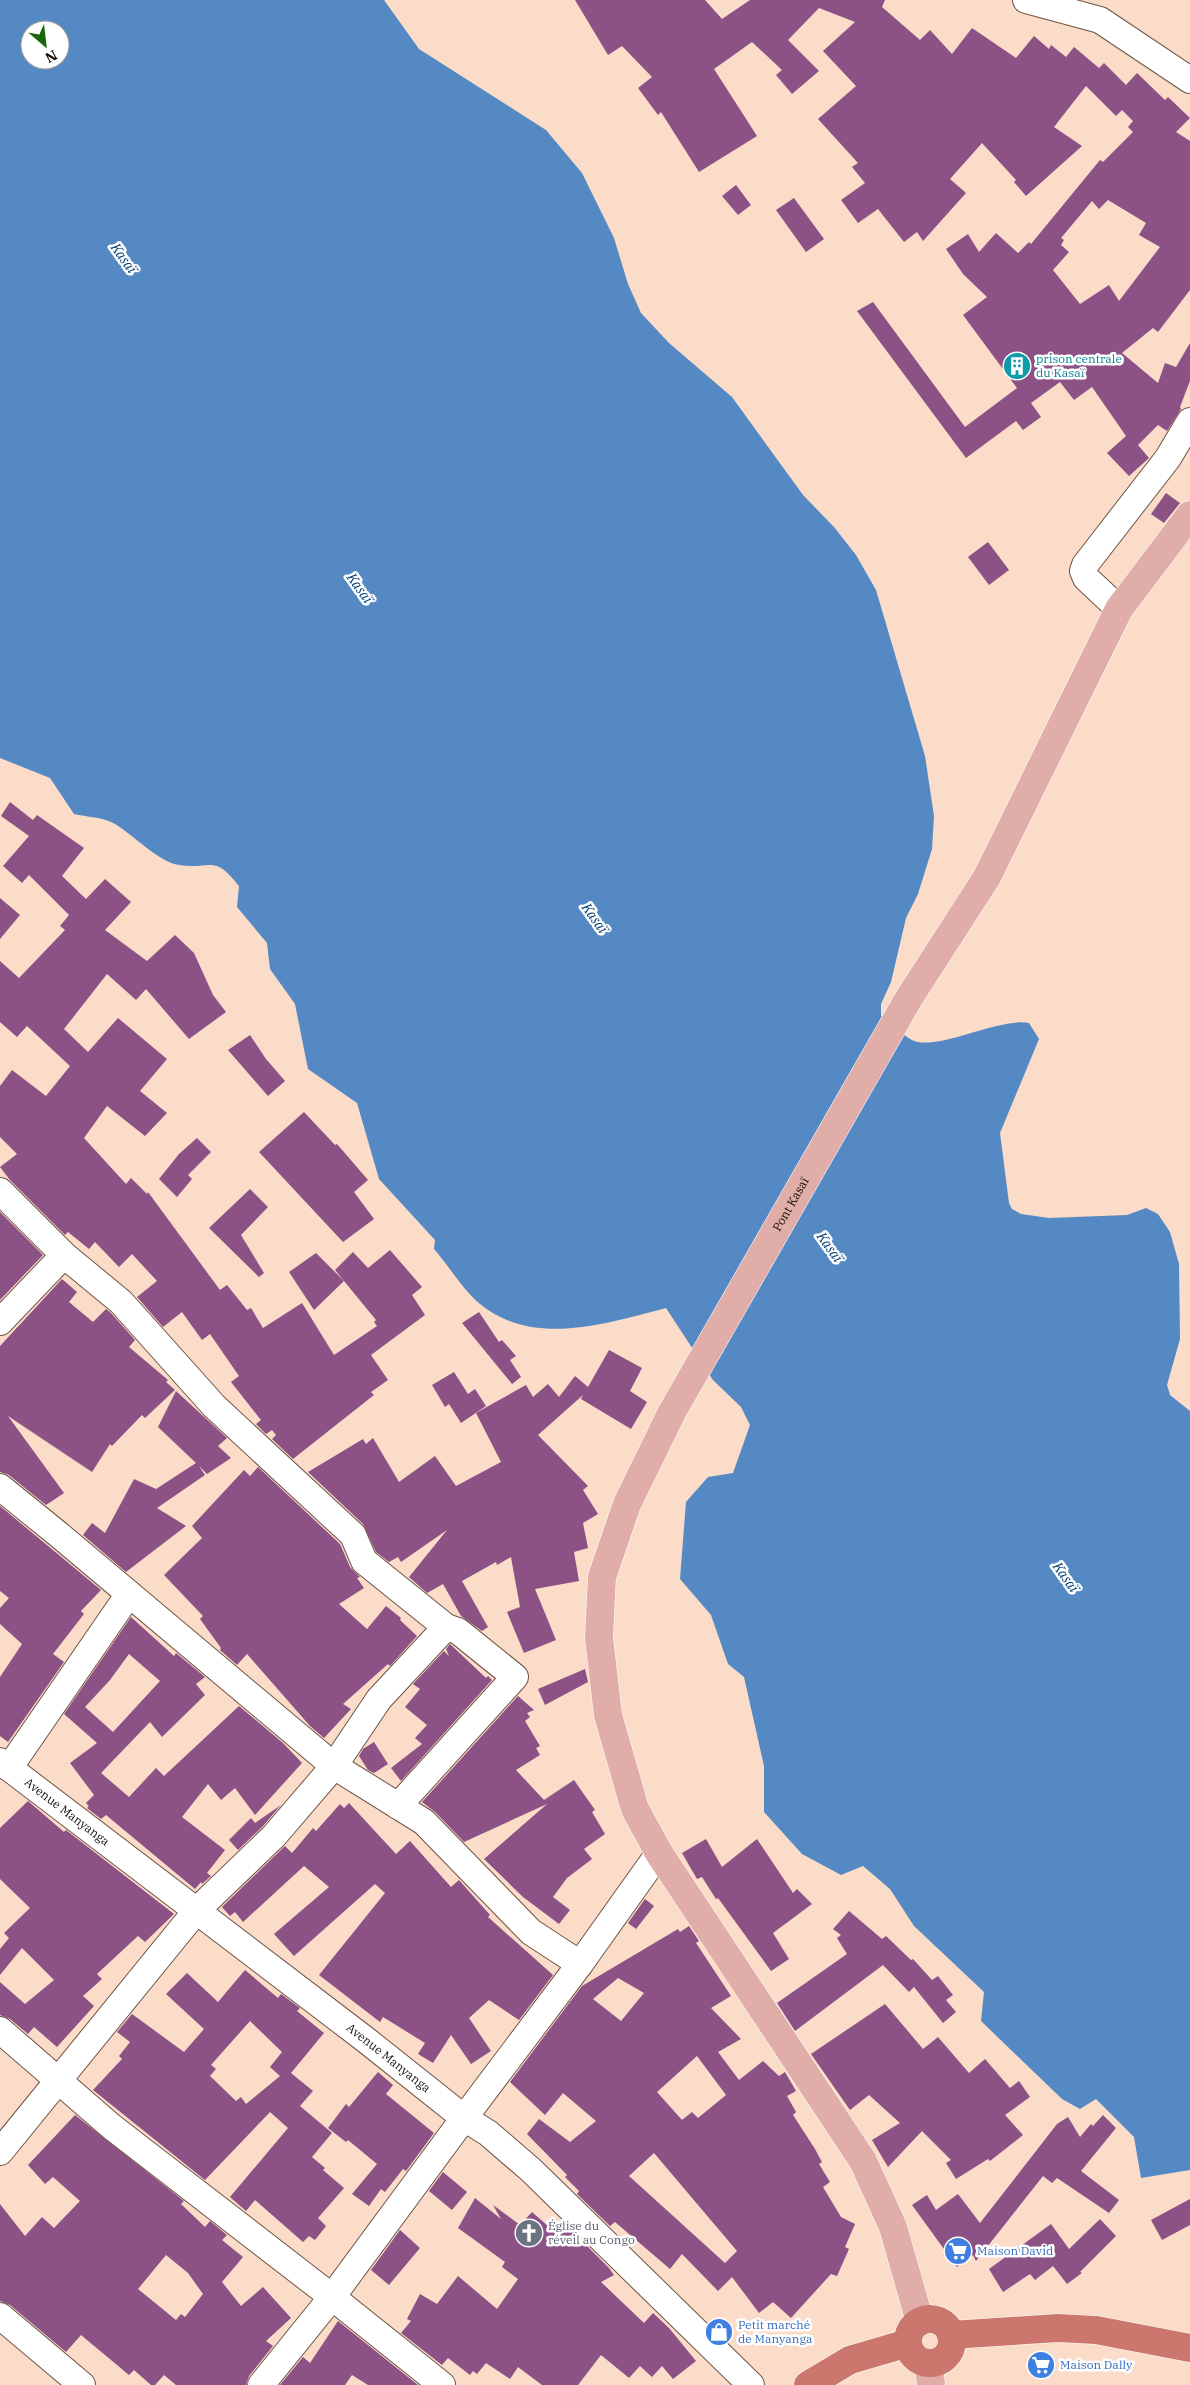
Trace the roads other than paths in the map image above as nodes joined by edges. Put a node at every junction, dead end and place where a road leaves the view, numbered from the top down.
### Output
1 (1026, 0) edge
2 (1190, 80) edge
3 (1190, 422) edge
4 (1190, 515) edge
5 (1119, 609) junction
6 (1, 1194) edge
7 (64, 1255) junction
8 (0, 1322) edge
9 (0, 1487) edge
10 (129, 1594) junction
11 (446, 1627) junction
12 (5, 1764) edge
13 (334, 1766) junction
14 (398, 1806) junction
15 (659, 1852) junction
16 (197, 1910) junction
17 (580, 1964) junction
18 (0, 2030) edge
19 (58, 2080) junction
20 (464, 2118) junction
21 (0, 2152) edge
22 (332, 2297) junction
23 (0, 2316) edge
24 (914, 2332) junction
25 (951, 2335) junction
26 (1190, 2348) edge
27 (930, 2375) edge
28 (435, 2383) edge
29 (82, 2385) edge
30 (261, 2385) edge
31 (751, 2385) edge
32 (808, 2385) edge

1 - 2 street
3 - 5 street
4 - 5 main road, Pont Kasaï
5 - 15 main road, Pont Kasaï
6 - 7 street
7 - 8 street
7 - 11 street
9 - 10 street
10 - 12 street
10 - 13 street
11 - 13 street
11 - 14 street
12 - 16 street, Avenue Manyanga
13 - 14 street
13 - 16 street
14 - 17 street
15 - 17 street
15 - 24 main road, Pont Kasaï
16 - 19 street
16 - 20 street, Avenue Manyanga
17 - 20 street
18 - 19 street
19 - 21 street
19 - 22 street
20 - 22 street
20 - 31 street, Avenue Manyanga
22 - 28 street
22 - 30 street
23 - 29 street
24 - 25 highway
24 - 27 highway
24 - 32 highway
25 - 26 highway
25 - 27 highway

